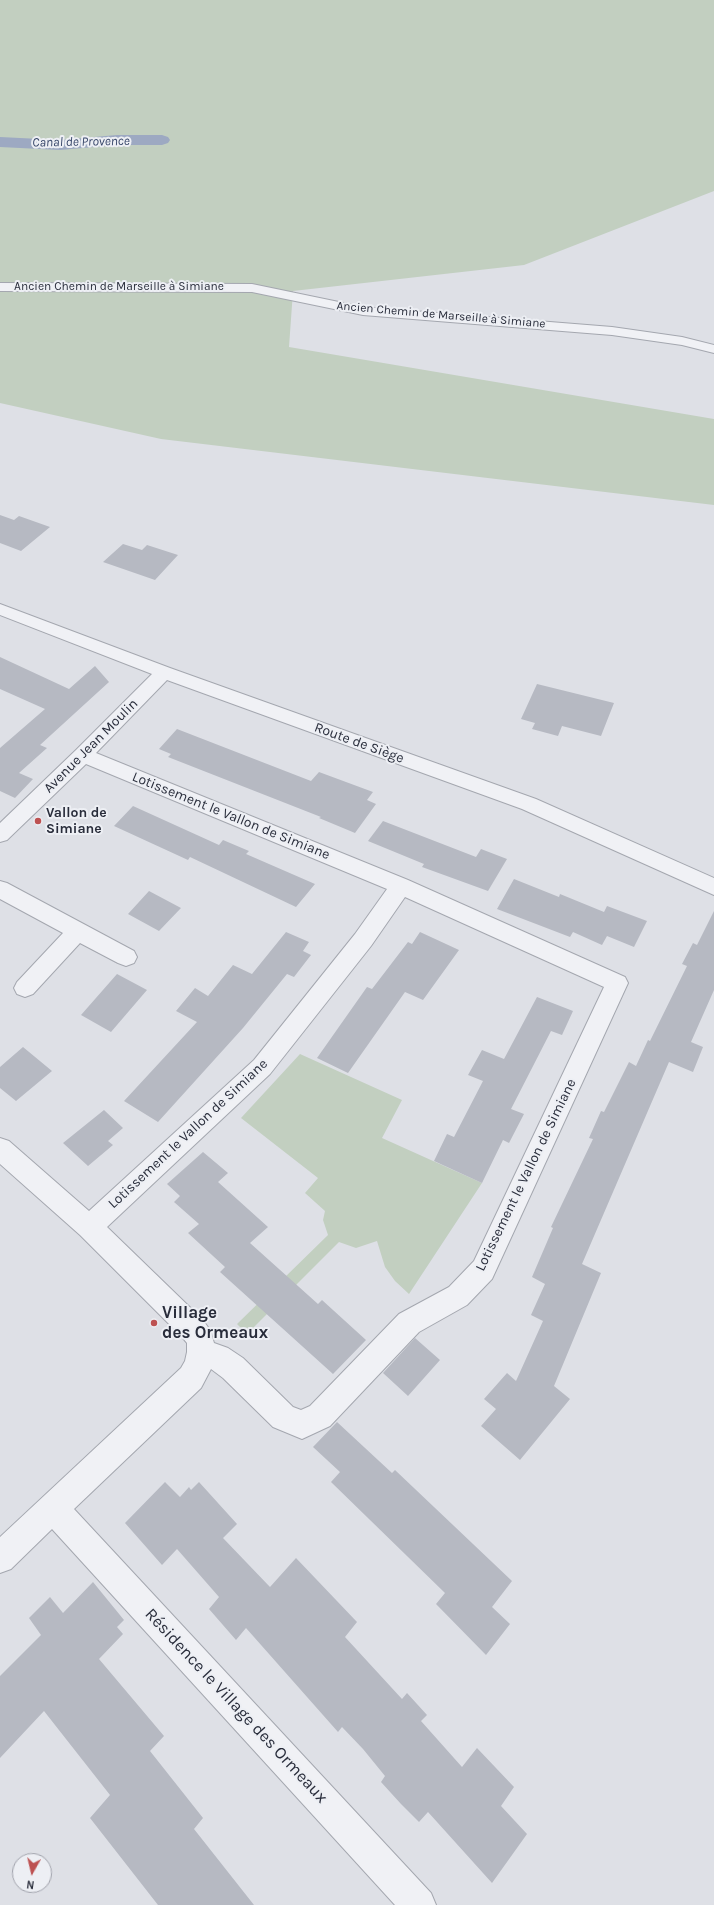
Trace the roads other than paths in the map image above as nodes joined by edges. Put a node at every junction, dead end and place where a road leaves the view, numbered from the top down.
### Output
1 (0, 287) edge
2 (714, 349) edge
3 (0, 609) edge
4 (164, 672) junction
5 (83, 755) junction
6 (0, 835) edge
7 (401, 886) junction
8 (714, 888) edge
9 (0, 889) edge
10 (78, 931) junction
11 (126, 957) dead end
12 (25, 988) dead end
13 (0, 1149) edge
14 (89, 1227) junction
15 (201, 1352) junction
16 (53, 1508) junction
17 (0, 1558) edge
18 (419, 1905) edge

1 - 2 street, Ancien Chemin de Marseille à Simiane
3 - 4 street, Route de Siège
4 - 5 street, Avenue Jean Moulin
4 - 8 street, Route de Siège
5 - 6 street, Avenue Jean Moulin
5 - 7 street, Lotissement le Vallon de Simiane
7 - 14 street, Lotissement le Vallon de Simiane
7 - 15 street, Lotissement le Vallon de Simiane
9 - 10 street
10 - 11 street
10 - 12 street
13 - 14 street
14 - 15 street
15 - 16 street
16 - 17 street
16 - 18 street, Résidence le Village des Ormeaux

